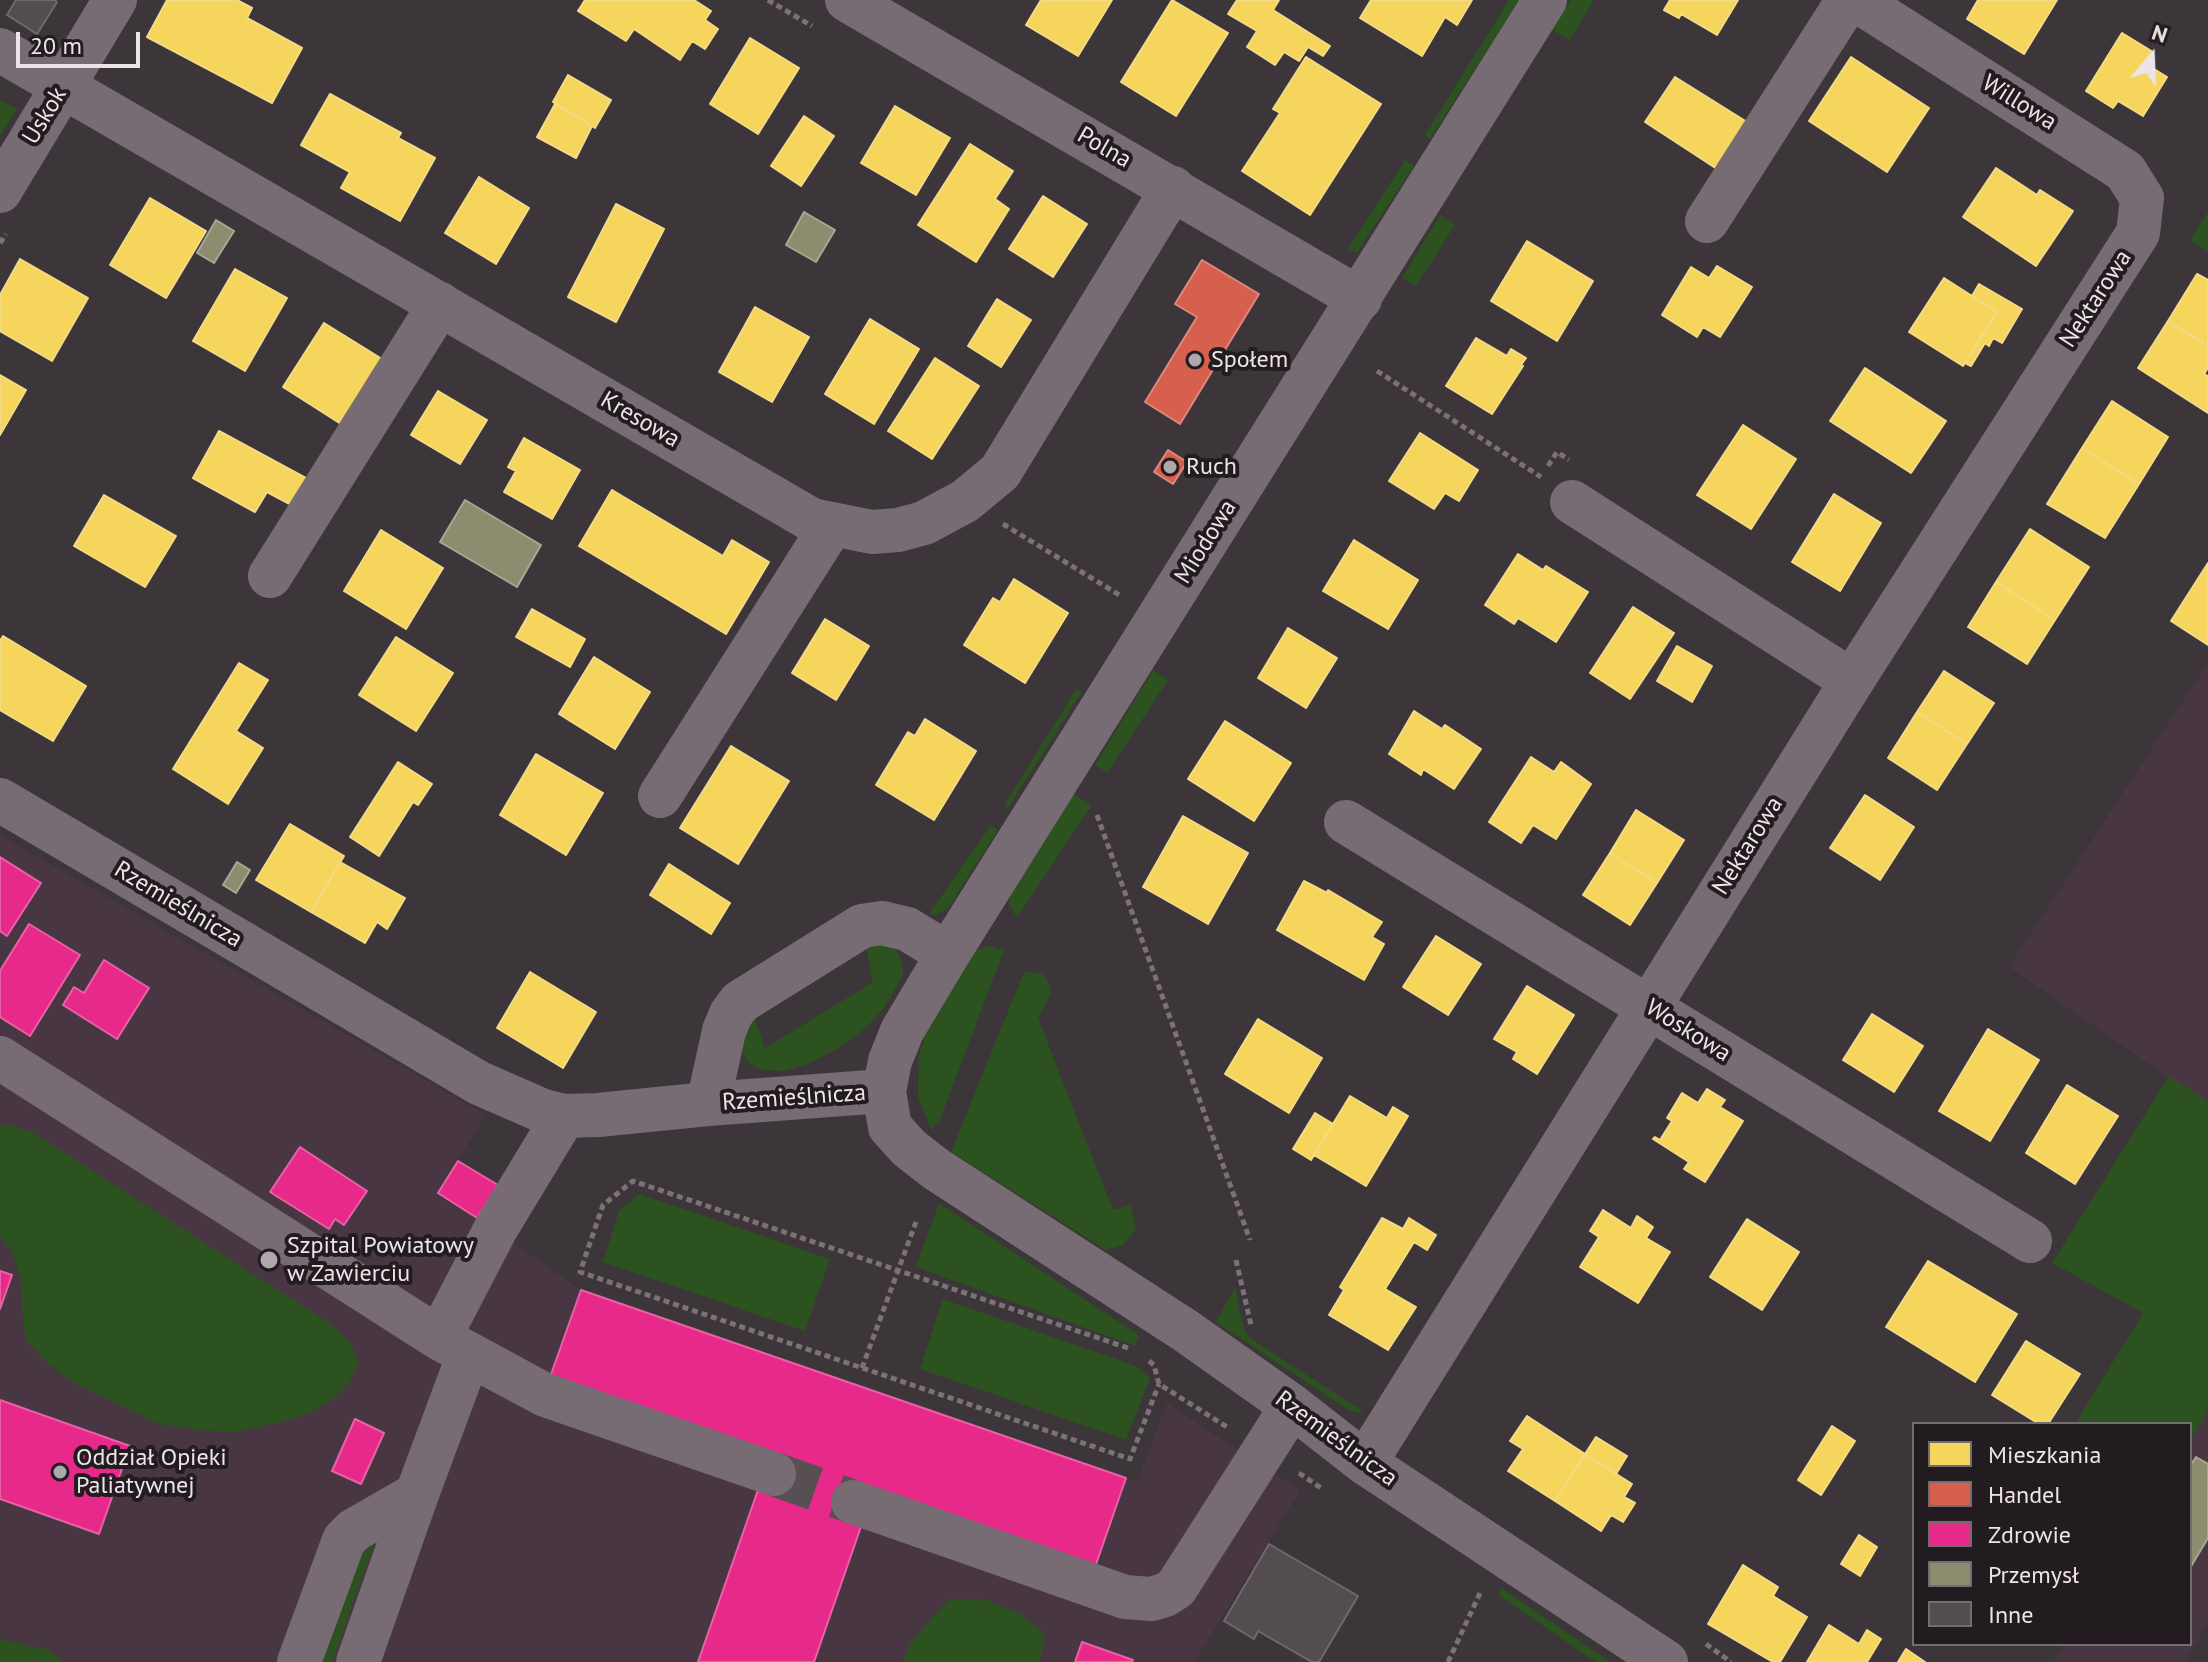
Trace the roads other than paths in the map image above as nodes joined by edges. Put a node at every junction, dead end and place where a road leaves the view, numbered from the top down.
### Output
1 (115, 0) edge
2 (847, 0) edge
3 (1545, 0) edge
4 (1848, 0) edge
5 (1856, 0) edge
6 (0, 50) edge
7 (64, 85) junction
8 (1173, 188) junction
9 (0, 191) edge
10 (1707, 221) dead end
11 (2138, 233) joint
12 (1360, 299) junction
13 (440, 304) junction
14 (1572, 502) dead end
15 (831, 526) junction
16 (270, 576) dead end
17 (1852, 681) junction
18 (660, 796) dead end
19 (0, 800) edge
20 (1346, 822) dead end
21 (948, 954) junction
22 (1648, 1007) junction
23 (1, 1062) edge
24 (884, 1091) junction
25 (708, 1104) junction
26 (564, 1116) junction
27 (2030, 1241) dead end
28 (454, 1346) junction
29 (1292, 1406) junction
30 (1365, 1463) junction
31 (774, 1474) tunnel mouth
32 (417, 1494) junction
33 (853, 1502) tunnel mouth
34 (299, 1662) edge
35 (358, 1662) edge
36 (1666, 1662) edge

1 - 7 street, Uskok
2 - 8 street, Polna
3 - 12 street, Miodowa
4 - 10 street
5 - 11 street, Willowa
6 - 7 street, Kresowa
7 - 9 street, Uskok
7 - 13 street, Kresowa
8 - 12 street, Polna
8 - 15 street, Kresowa
11 - 17 street, Nektarowa
12 - 21 street, Miodowa
13 - 15 street, Kresowa
13 - 16 street
14 - 17 street
15 - 18 street
17 - 22 street, Nektarowa
19 - 26 street, Rzemieślnicza
20 - 22 street, Woskowa
21 - 24 street, Miodowa
21 - 25 street
22 - 27 street, Woskowa
22 - 30 street, Nektarowa
23 - 28 street
24 - 25 street, Rzemieślnicza
24 - 29 street, Rzemieślnicza
25 - 26 street, Rzemieślnicza
26 - 28 street
28 - 31 street
28 - 32 street
29 - 30 street, Rzemieślnicza
29 - 33 street
30 - 36 street, Rzemieślnicza
32 - 34 street
32 - 35 street

